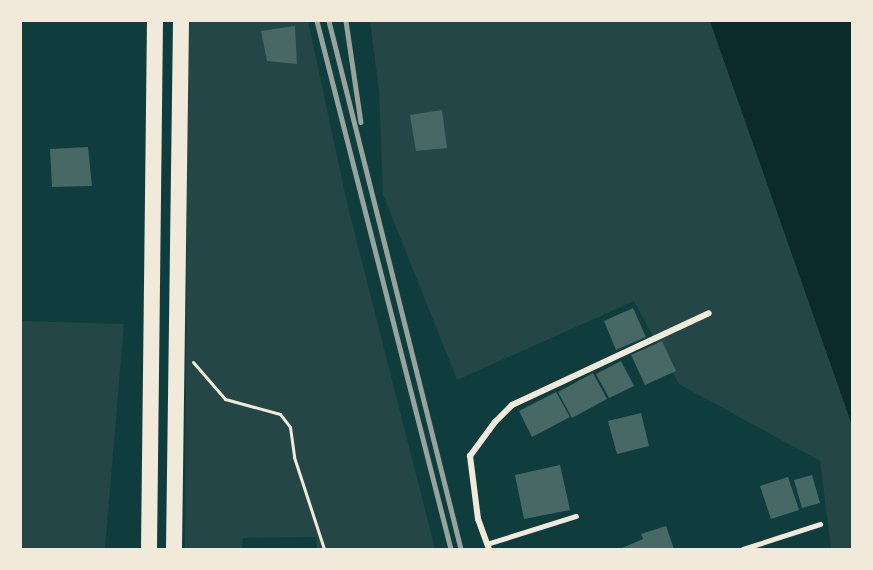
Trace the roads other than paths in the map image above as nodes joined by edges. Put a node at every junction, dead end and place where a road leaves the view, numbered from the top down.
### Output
1 (155, 21) edge
2 (181, 21) edge
3 (709, 313) dead end
4 (576, 516) dead end
5 (820, 524) dead end
6 (488, 547) edge
7 (149, 549) edge
8 (174, 549) edge
9 (743, 549) edge

1 - 7 highway
2 - 8 highway
3 - 6 street
4 - 6 lane
5 - 9 lane

